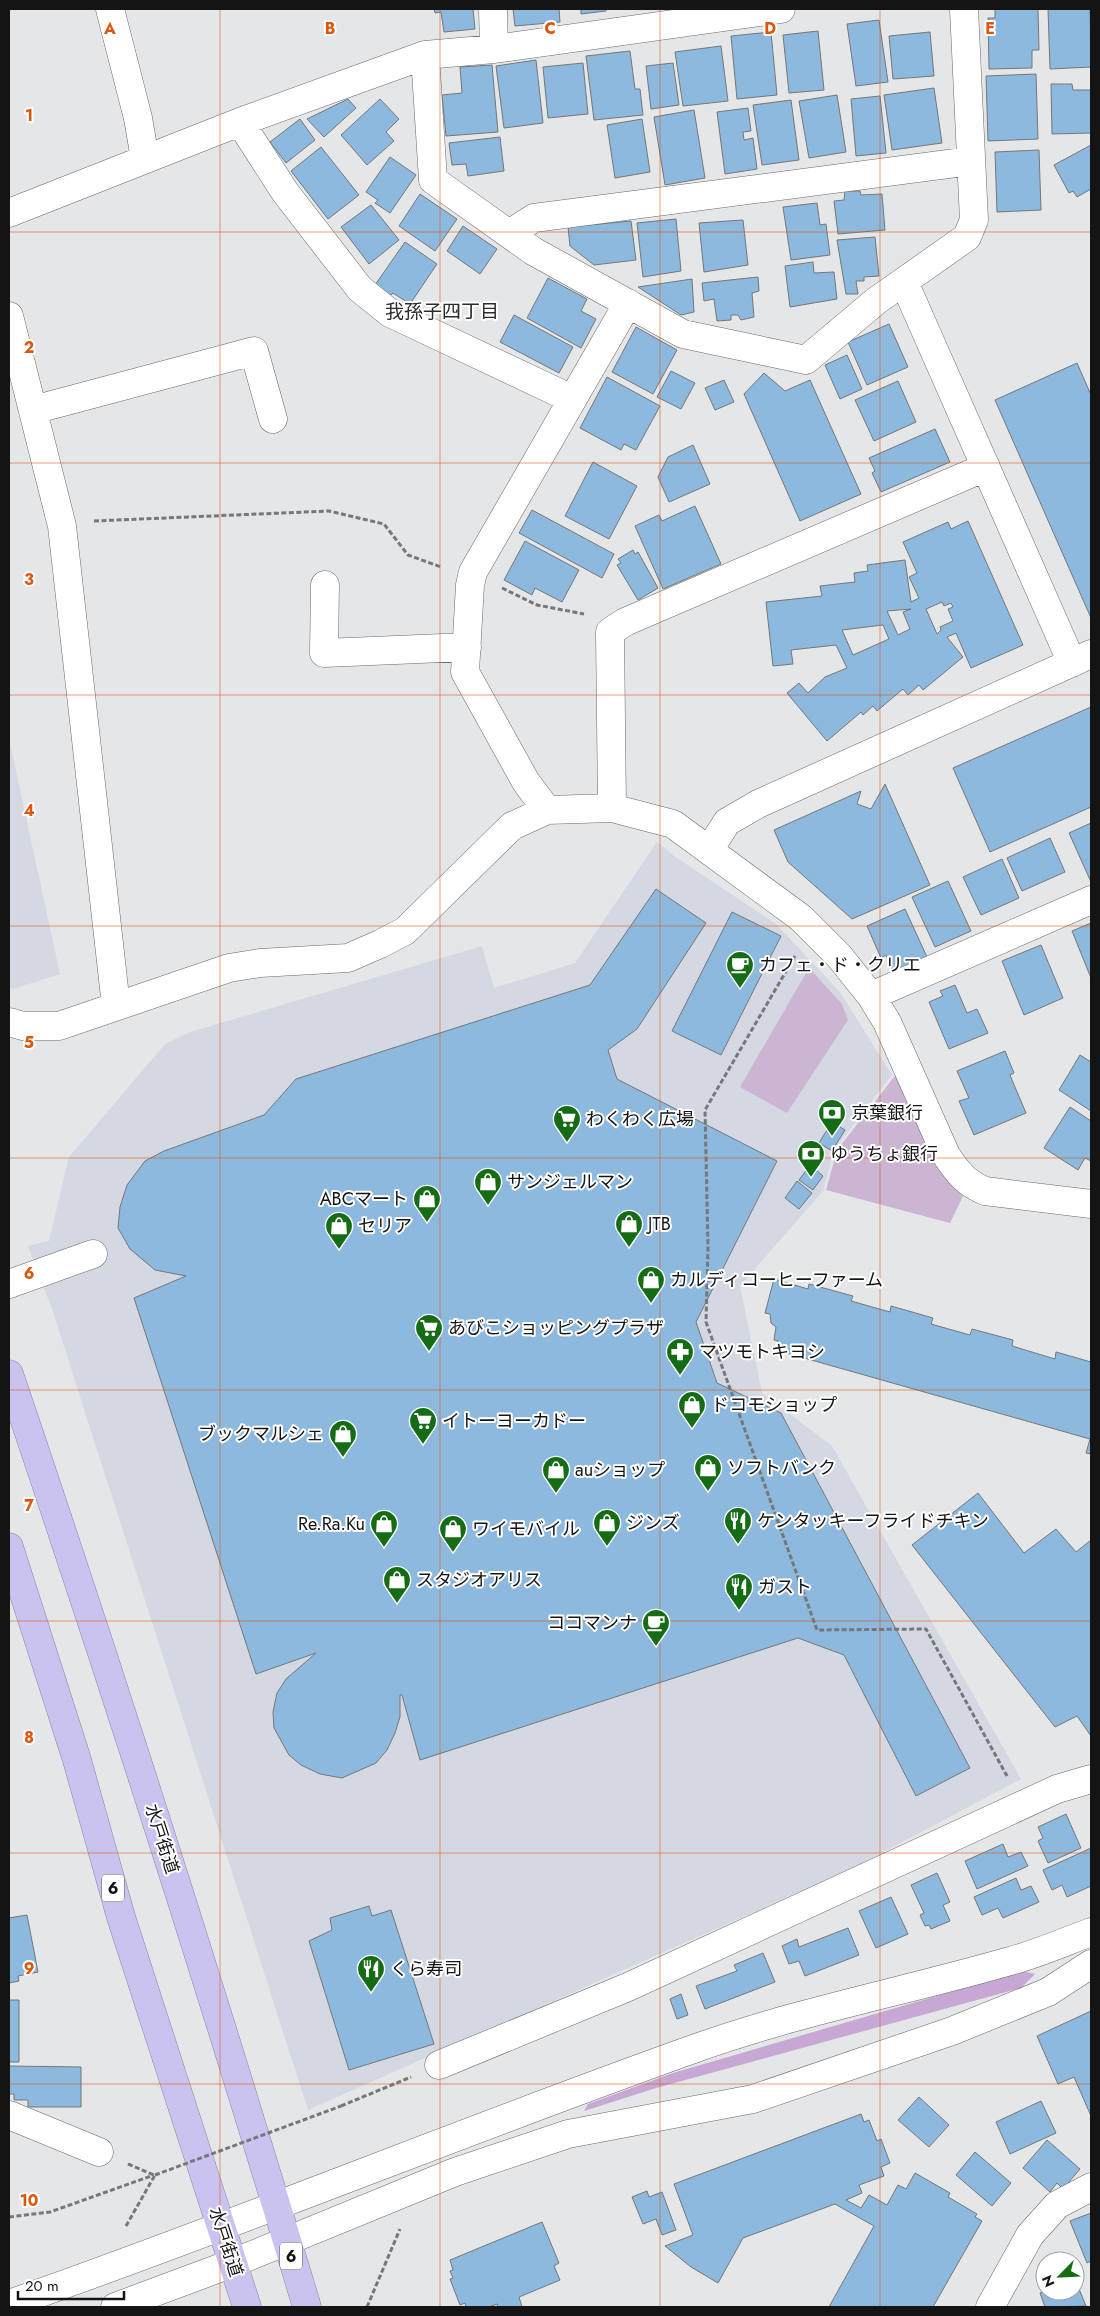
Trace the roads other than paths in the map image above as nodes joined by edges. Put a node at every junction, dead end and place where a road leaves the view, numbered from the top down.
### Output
1 (110, 9) edge
2 (493, 9) edge
3 (781, 9) edge
4 (964, 9) edge
5 (494, 49) junction
6 (425, 55) junction
7 (240, 122) junction
8 (145, 159) junction
9 (971, 161) junction
10 (9, 213) edge
11 (509, 234) junction
12 (904, 282) junction
13 (628, 303) junction
14 (9, 316) edge
15 (572, 399) junction
16 (32, 410) junction
17 (273, 419) dead end
18 (986, 467) junction
19 (325, 585) dead end
20 (467, 648) junction
21 (1082, 658) edge
22 (612, 808) junction
23 (547, 810) junction
24 (709, 850) junction
25 (1091, 900) edge
26 (871, 996) junction
27 (116, 1006) junction
28 (9, 1022) edge
29 (1091, 1204) edge
30 (93, 1254) dead end
31 (9, 1284) edge
32 (9, 1374) edge
33 (9, 1547) edge
34 (1091, 1779) edge
35 (1091, 1932) edge
36 (1091, 1964) edge
37 (439, 2065) road end
38 (9, 2115) edge
39 (100, 2152) dead end
40 (1091, 2187) edge
41 (276, 2205) junction
42 (221, 2228) junction
43 (287, 2240) junction
44 (233, 2263) junction
45 (1001, 2300) edge
46 (9, 2304) edge
47 (116, 2307) edge
48 (247, 2307) edge
49 (307, 2307) edge

1 - 8 street
2 - 5 street
3 - 5 street
4 - 9 street
5 - 6 street
6 - 7 street
6 - 11 street
7 - 8 street
7 - 15 street
8 - 10 street
9 - 11 street
9 - 12 street
11 - 13 street
12 - 13 street
12 - 18 street
13 - 15 street
14 - 16 street
15 - 20 street
16 - 17 street
16 - 27 street
18 - 21 street
18 - 22 street
19 - 20 street
20 - 23 street
21 - 24 street
22 - 23 street
22 - 24 street
23 - 27 street
24 - 26 street
25 - 26 street
26 - 29 street
27 - 28 street
30 - 31 street
32 - 41 highway, 水戸街道 / 6
33 - 42 highway, 水戸街道 / 6
34 - 37 street
35 - 41 street
36 - 43 street
38 - 39 street
40 - 45 street
41 - 42 street
41 - 43 highway, 水戸街道 / 6
42 - 44 highway, 水戸街道 / 6
42 - 46 street
43 - 44 street
43 - 49 highway, 水戸街道 / 6
44 - 47 street
44 - 48 highway, 水戸街道 / 6

